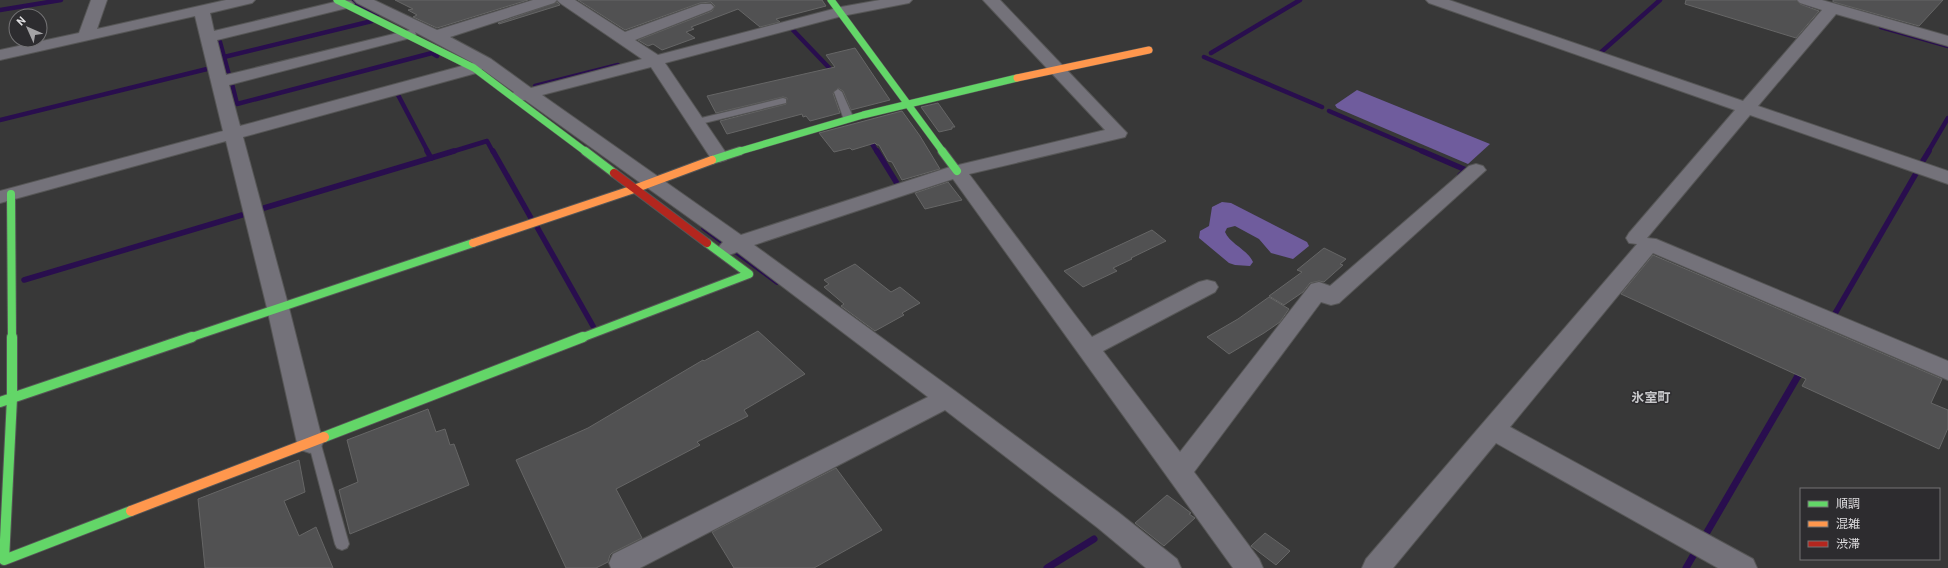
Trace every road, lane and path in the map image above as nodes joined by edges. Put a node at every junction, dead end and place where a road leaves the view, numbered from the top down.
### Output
1 (99, 0) edge
2 (246, 0) edge
3 (549, 0) edge
4 (565, 0) edge
5 (904, 0) edge
6 (991, 0) edge
7 (1434, 0) edge
8 (1805, 0) edge
9 (348, 1) edge
10 (836, 6) edge
11 (1844, 6) edge
12 (706, 7) dead end
13 (201, 10) junction
14 (1948, 24) edge
15 (86, 36) junction
16 (423, 36) junction
17 (1931, 36) junction
18 (208, 37) junction
19 (622, 40) junction
20 (1948, 41) edge
21 (1149, 50) dead end
22 (0, 55) edge
23 (655, 60) junction
24 (474, 68) junction
25 (1058, 70) junction
26 (219, 82) junction
27 (838, 92) dead end
28 (520, 96) junction
29 (783, 101) dead end
30 (908, 102) junction
31 (1747, 108) junction
32 (848, 117) junction
33 (696, 122) junction
34 (232, 134) junction
35 (719, 156) junction
36 (1476, 170) dead end
37 (957, 172) junction
38 (1948, 178) edge
39 (642, 185) junction
40 (6, 195) edge
41 (1636, 238) dead end
42 (730, 248) junction
43 (1207, 287) dead end
44 (278, 308) junction
45 (1088, 349) junction
46 (1948, 371) edge
47 (12, 398) junction
48 (942, 400) junction
49 (0, 402) edge
50 (1493, 429) junction
51 (312, 442) junction
52 (1180, 471) junction
53 (342, 544) dead end
54 (621, 566) edge
55 (1167, 568) edge
56 (1249, 568) edge
57 (1376, 568) edge
58 (1743, 568) edge

1 - 15 street
2 - 13 street
3 - 16 street
4 - 19 street
5 - 10 street
6 - 25 street
7 - 31 street
8 - 11 street
9 - 16 street
9 - 18 street
10 - 23 street
10 - 30 street
11 - 17 street
11 - 31 street
12 - 19 street
13 - 15 street
13 - 18 street
14 - 17 street
15 - 22 street
16 - 24 street
16 - 26 street
16 - 28 street
17 - 20 street
18 - 26 street
19 - 23 street
21 - 25 street
23 - 28 street
23 - 33 street
24 - 28 street
24 - 34 street
25 - 30 street
25 - 37 street
26 - 34 street
27 - 32 lane
28 - 39 street
29 - 33 lane
30 - 32 street
30 - 37 street
31 - 38 street
31 - 41 street
32 - 35 street
33 - 35 street
34 - 40 street
34 - 44 street
35 - 39 street
36 - 52 street
37 - 42 street
37 - 45 street
39 - 42 street
39 - 44 street
40 - 47 street
42 - 48 street
42 - 51 street
43 - 45 street
44 - 47 street
44 - 51 street
45 - 52 street
46 - 50 street
47 - 49 street
47 - 51 street
48 - 54 street
48 - 55 street
50 - 57 street
50 - 58 street
51 - 53 lane
52 - 56 street

